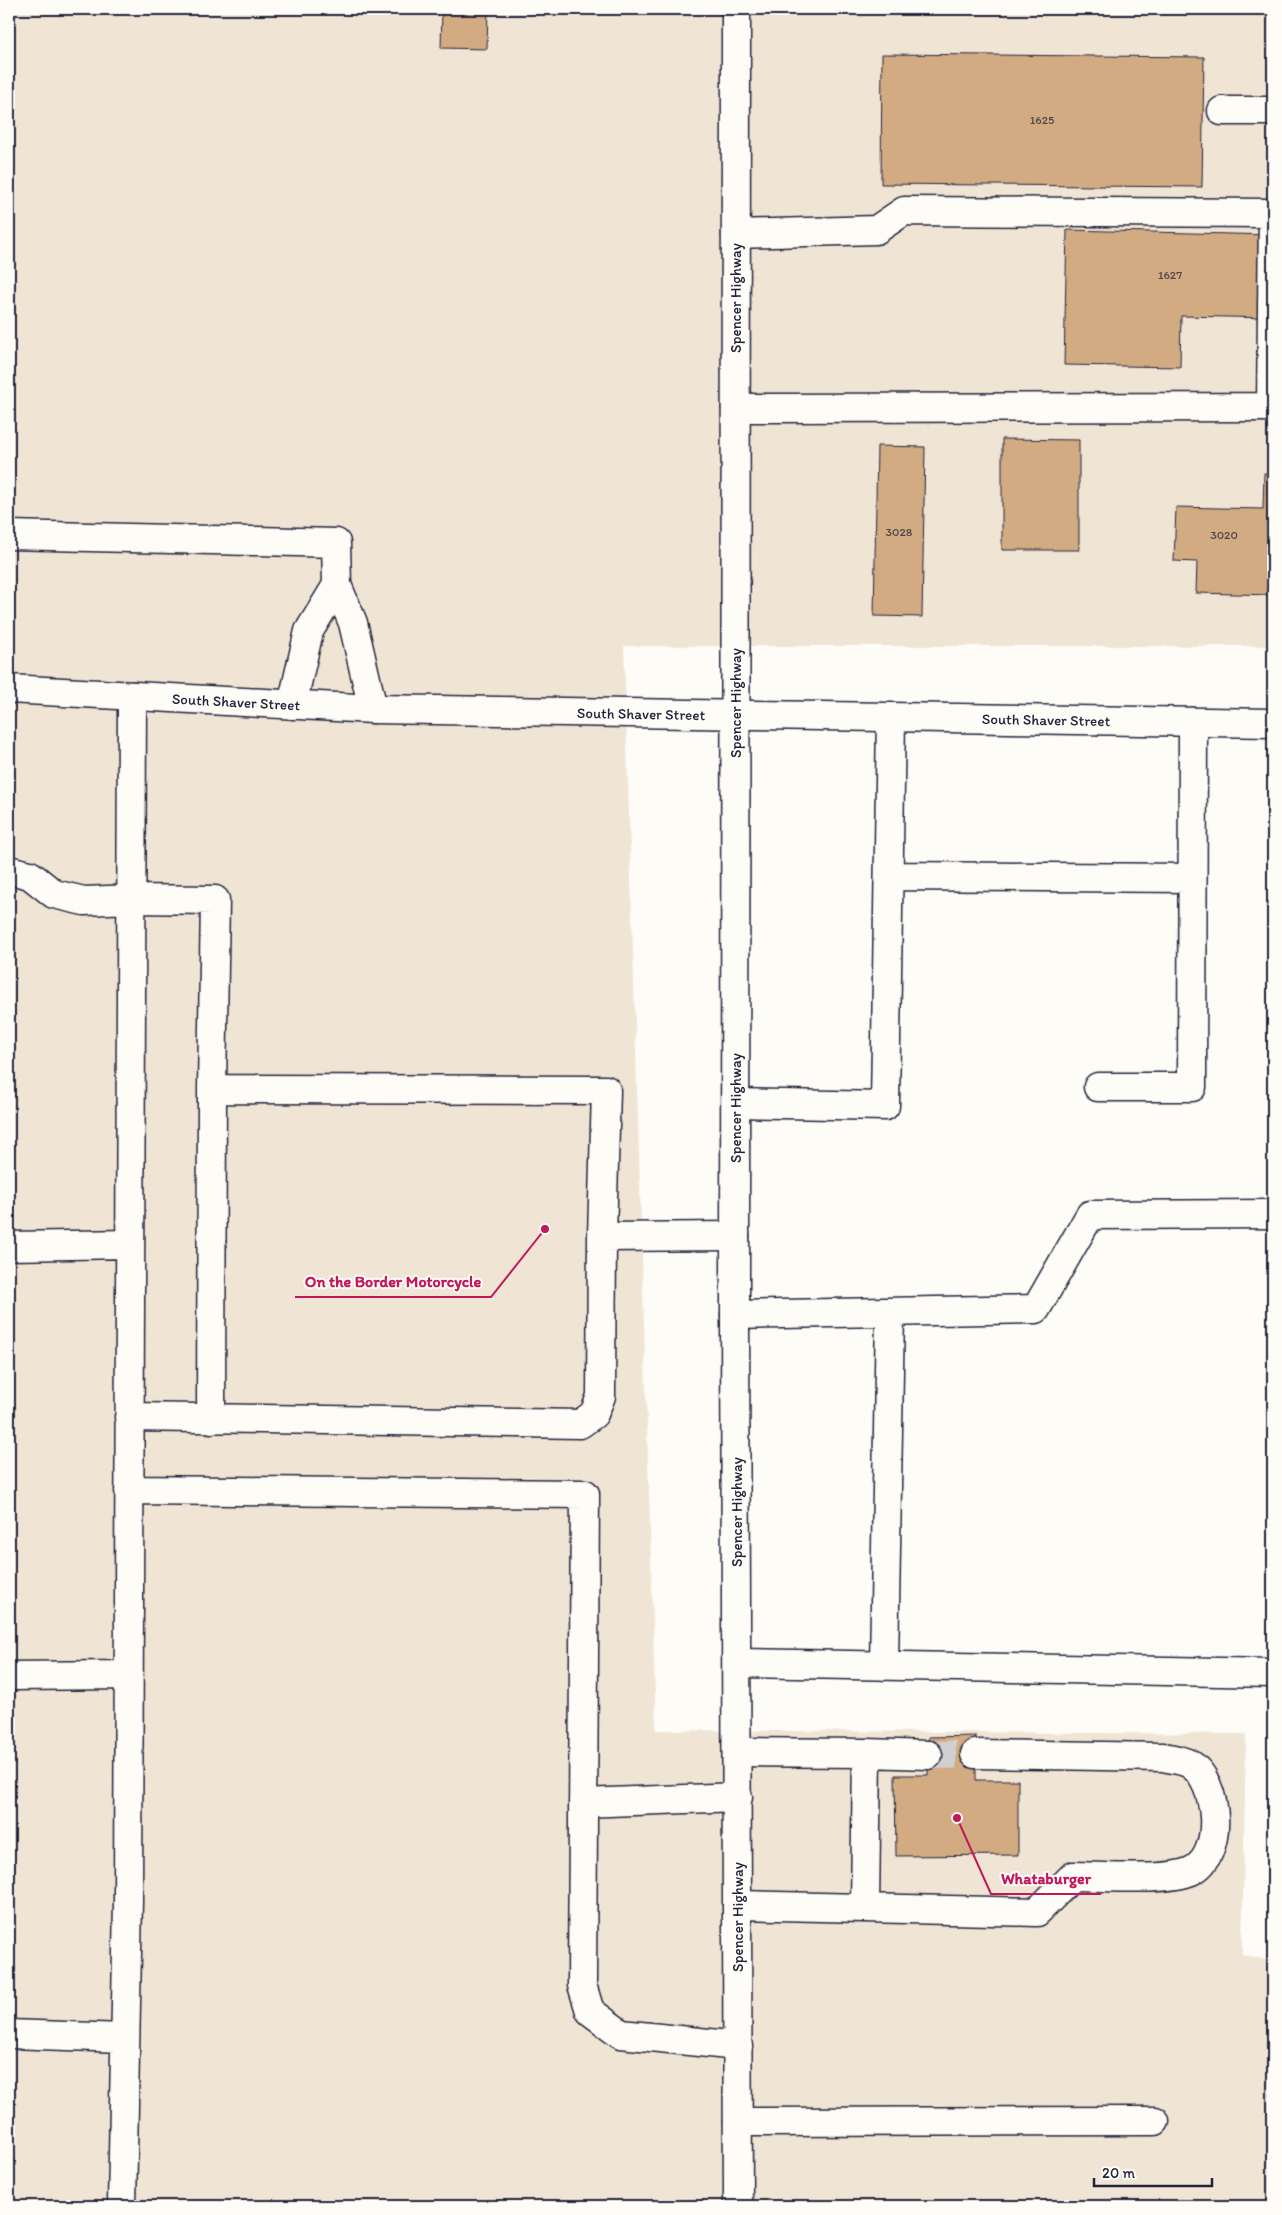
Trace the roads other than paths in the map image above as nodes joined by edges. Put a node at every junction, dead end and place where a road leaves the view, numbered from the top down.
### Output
1 (736, 9) edge
2 (1222, 111) dead end
3 (1273, 111) edge
4 (1273, 213) edge
5 (736, 234) junction
6 (1272, 407) edge
7 (736, 408) junction
8 (9, 535) edge
9 (337, 585) junction
10 (9, 689) edge
11 (132, 696) junction
12 (292, 705) junction
13 (373, 709) junction
14 (736, 715) junction
15 (891, 718) junction
16 (1193, 722) junction
17 (1273, 723) edge
18 (9, 870) edge
19 (889, 876) junction
20 (1192, 878) junction
21 (131, 899) junction
22 (1098, 1087) dead end
23 (212, 1089) junction
24 (736, 1103) junction
25 (1273, 1214) edge
26 (735, 1236) junction
27 (602, 1237) junction
28 (130, 1244) junction
29 (9, 1246) edge
30 (890, 1312) junction
31 (735, 1315) junction
32 (129, 1417) junction
33 (211, 1419) junction
34 (129, 1490) junction
35 (738, 1664) junction
36 (884, 1666) junction
37 (1273, 1673) edge
38 (128, 1675) junction
39 (9, 1676) edge
40 (738, 1752) junction
41 (867, 1753) junction
42 (976, 1754) tunnel mouth
43 (928, 1755) tunnel mouth
44 (738, 1797) junction
45 (583, 1802) junction
46 (738, 1905) junction
47 (866, 1908) junction
48 (9, 2034) edge
49 (124, 2038) junction
50 (738, 2046) junction
51 (1155, 2121) dead end
52 (738, 2122) junction
53 (122, 2206) edge
54 (738, 2206) edge

1 - 5 main road, Spencer Highway
2 - 3 main road
4 - 5 main road
4 - 6 main road
5 - 7 main road, Spencer Highway
6 - 7 main road
7 - 14 main road, Spencer Highway
8 - 9 main road
9 - 12 main road
9 - 13 main road
10 - 11 main road, South Shaver Street
11 - 12 main road, South Shaver Street
11 - 21 main road
12 - 13 main road, South Shaver Street
13 - 14 main road, South Shaver Street
14 - 15 main road, South Shaver Street
14 - 24 main road, Spencer Highway
15 - 16 main road, South Shaver Street
15 - 19 main road
16 - 17 main road, South Shaver Street
16 - 20 main road
18 - 21 main road
19 - 20 main road
19 - 24 main road
20 - 22 main road
21 - 23 main road
21 - 28 main road
23 - 27 main road
23 - 33 main road
24 - 26 main road, Spencer Highway
25 - 30 main road
26 - 27 main road
26 - 31 main road, Spencer Highway
27 - 33 main road
28 - 29 main road
28 - 32 main road
30 - 31 main road
30 - 36 main road
31 - 35 main road, Spencer Highway
32 - 33 main road
32 - 34 main road
34 - 38 main road
34 - 45 main road
35 - 36 main road
35 - 40 main road, Spencer Highway
36 - 37 main road
38 - 39 main road
38 - 49 main road
40 - 41 main road
40 - 44 main road, Spencer Highway
41 - 43 main road
41 - 47 main road
42 - 47 main road
44 - 45 main road
44 - 46 main road, Spencer Highway
45 - 50 main road
46 - 47 main road
46 - 50 main road, Spencer Highway
48 - 49 main road
49 - 53 main road
50 - 52 main road, Spencer Highway
51 - 52 main road
52 - 54 main road, Spencer Highway

